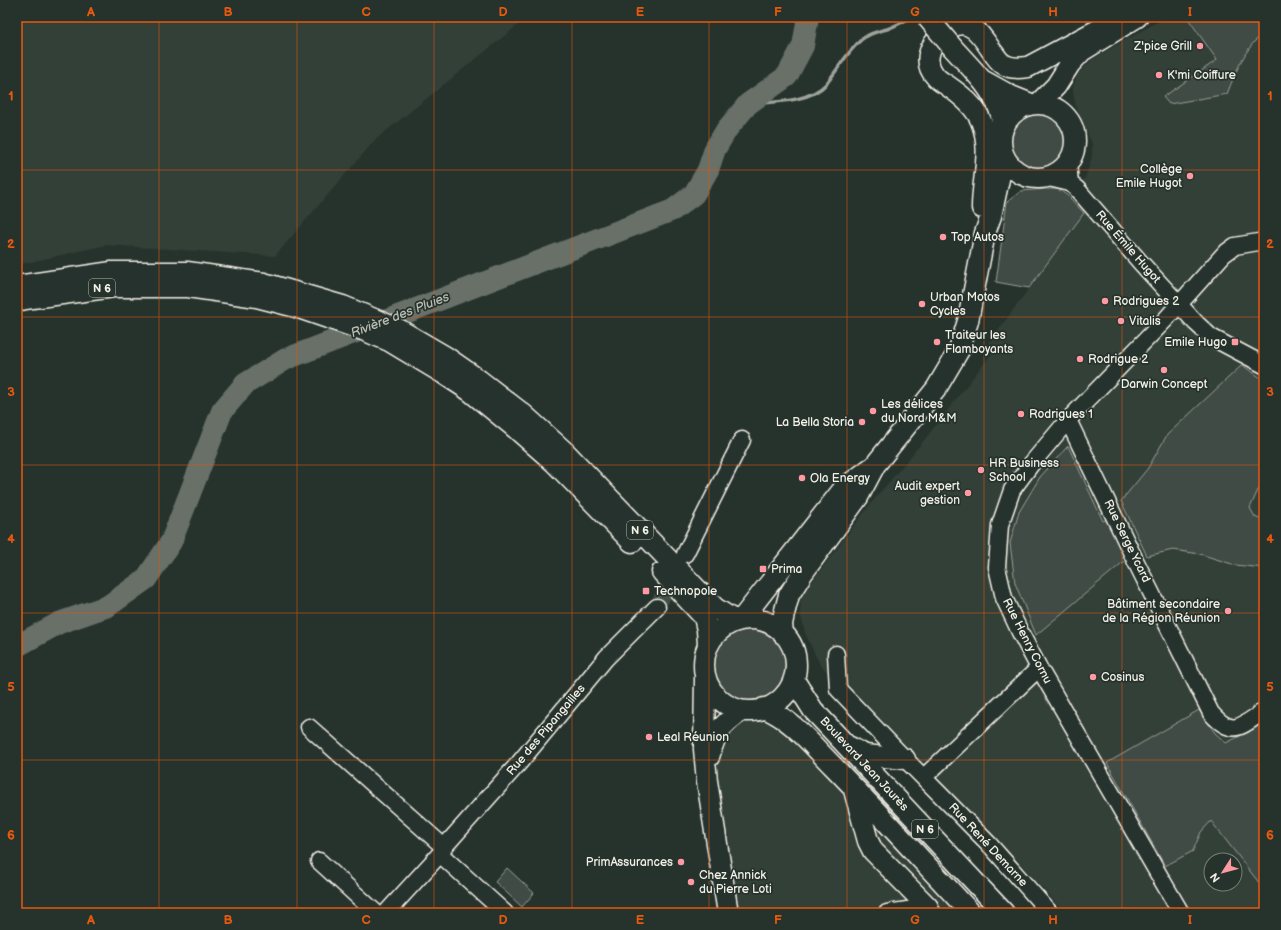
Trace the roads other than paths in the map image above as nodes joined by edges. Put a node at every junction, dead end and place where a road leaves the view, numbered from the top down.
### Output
1 (927, 17) edge
2 (1122, 17) edge
3 (1137, 17) edge
4 (982, 80) junction
5 (1056, 86) junction
6 (1034, 104) junction
7 (1058, 110) junction
8 (1002, 130) junction
9 (1004, 156) junction
10 (1068, 163) junction
11 (1037, 177) junction
12 (1070, 183) junction
13 (992, 211) junction
14 (985, 233) junction
15 (1264, 241) edge
16 (187, 280) junction
17 (17, 286) edge
18 (17, 301) edge
19 (1179, 305) junction
20 (1264, 365) edge
21 (1068, 420) junction
22 (742, 440) dead end
23 (559, 457) junction
24 (875, 465) junction
25 (685, 554) dead end
26 (656, 607) tunnel mouth
27 (739, 620) junction
28 (784, 634) junction
29 (708, 644) junction
30 (836, 654) dead end
31 (1039, 668) junction
32 (705, 678) junction
33 (794, 680) junction
34 (764, 708) junction
35 (741, 710) junction
36 (1262, 712) edge
37 (309, 727) dead end
38 (845, 744) junction
39 (905, 759) junction
40 (706, 766) junction
41 (924, 778) junction
42 (853, 786) junction
43 (442, 851) junction
44 (319, 861) dead end
45 (931, 910) edge
46 (376, 913) edge
47 (386, 913) edge
48 (505, 913) edge
49 (728, 913) edge
50 (887, 913) edge
51 (971, 913) edge
52 (1004, 913) edge
53 (1050, 913) edge
54 (1181, 913) edge

1 - 4 main road, bridge
2 - 14 main road
3 - 5 main road
4 - 6 main road
4 - 8 main road
5 - 6 main road
5 - 7 main road
6 - 7 main road
6 - 8 main road
7 - 10 main road
8 - 9 main road
9 - 11 main road
9 - 13 main road
10 - 11 main road
10 - 12 street
11 - 12 street
11 - 13 main road
12 - 19 street, Rue Émile Hugot
13 - 14 main road
14 - 24 main road
15 - 19 street, Rue Henry Cornu
16 - 17 main road, N 6
16 - 18 main road, N 6
16 - 23 main road, N 6
19 - 20 street, Rue Émile Hugot
19 - 21 street, Rue Henry Cornu
21 - 31 street, Rue Henry Cornu
21 - 36 street, Rue Serge Ycard
22 - 25 street
23 - 27 main road, N 6
23 - 29 main road, N 6
24 - 27 main road
24 - 28 main road
26 - 43 street, Rue des Pipangailles
27 - 28 main road, N 6
27 - 29 main road
28 - 33 main road, N 6
29 - 32 main road, N 6
30 - 39 street, Rue René Demarne
31 - 41 street
31 - 54 street, Rue Henry Cornu
32 - 35 main road, N 6
32 - 40 main road
33 - 34 main road, N 6
33 - 38 main road, Boulevard Jean Jaurès / N 6
34 - 35 main road, N 6
34 - 42 main road, Boulevard Jean Jaurès / N 6
35 - 40 main road
37 - 43 street
38 - 39 main road
38 - 52 main road, Boulevard Jean Jaurès / N 6
39 - 41 street, Rue René Demarne
40 - 49 main road
41 - 53 street, Rue René Demarne
42 - 45 main road
42 - 51 main road, Boulevard Jean Jaurès / N 6
43 - 47 street, Rue des Pipangailles
43 - 48 street
44 - 46 street
45 - 50 street

